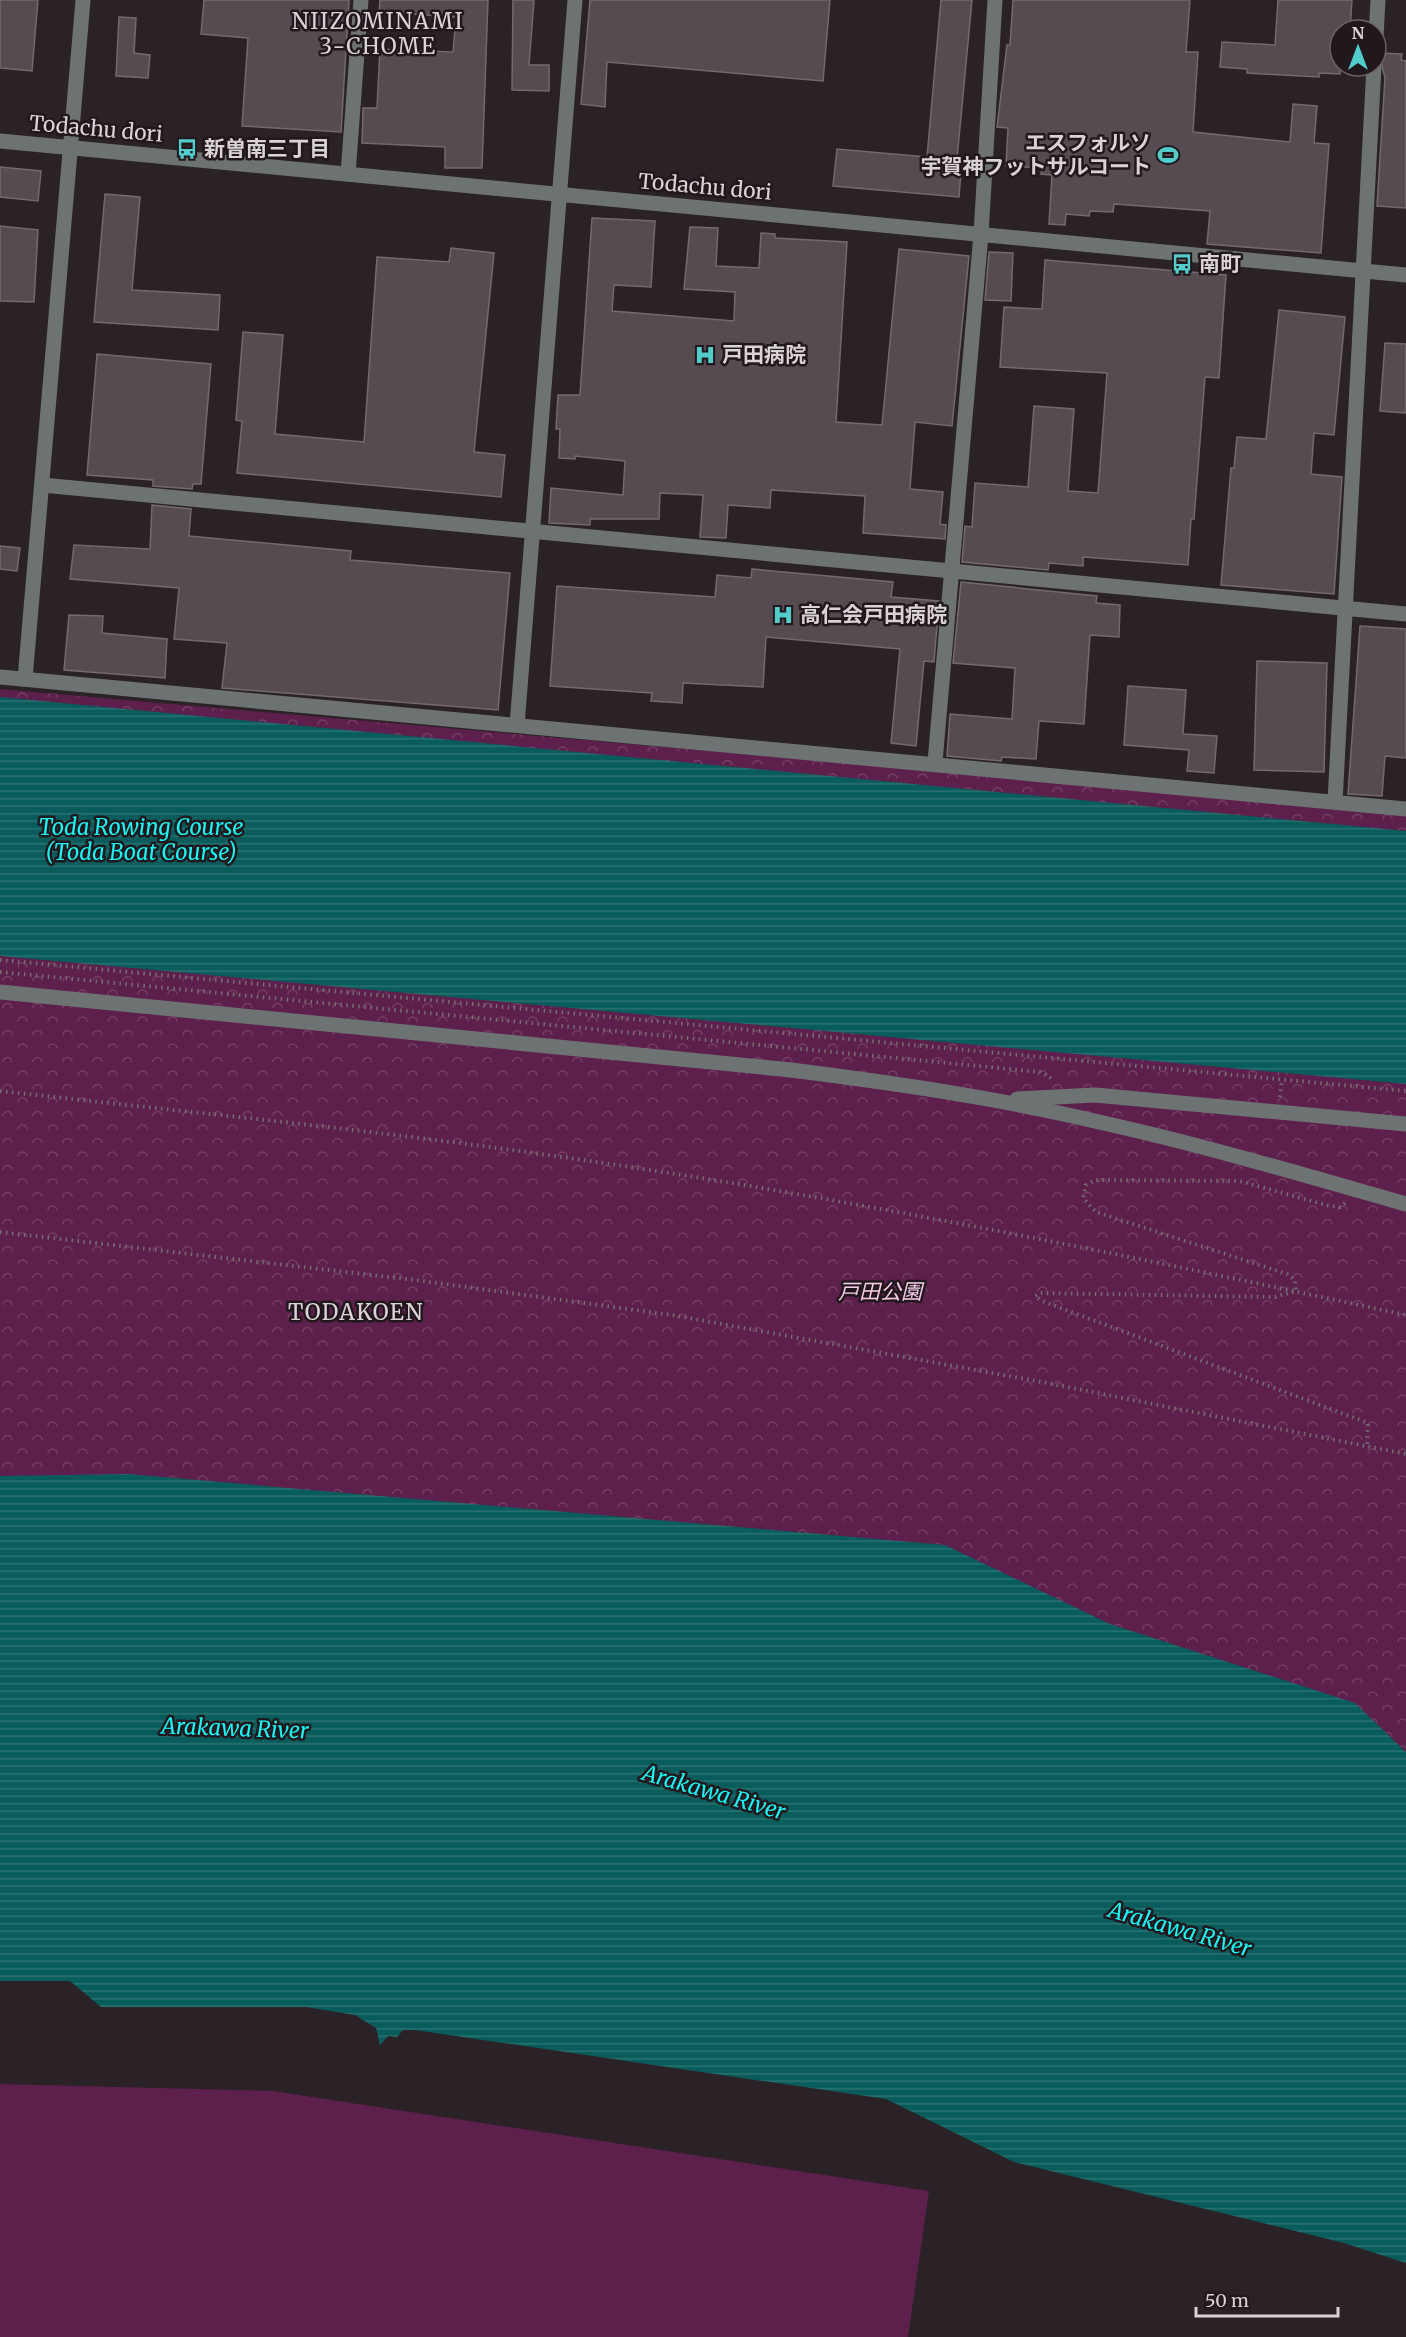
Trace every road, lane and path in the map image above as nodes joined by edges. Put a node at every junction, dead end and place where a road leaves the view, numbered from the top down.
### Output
1 (83, 0) edge
2 (361, 0) edge
3 (575, 0) edge
4 (995, 0) edge
5 (1378, 0) edge
6 (1377, 18) edge
7 (1373, 78) edge
8 (0, 141) edge
9 (72, 148) junction
10 (348, 174) junction
11 (559, 194) junction
12 (981, 234) junction
13 (1363, 271) junction
14 (1406, 275) edge
15 (42, 485) junction
16 (533, 532) junction
17 (951, 570) junction
18 (1346, 609) junction
19 (1406, 614) edge
20 (0, 677) edge
21 (25, 679) junction
22 (517, 725) junction
23 (935, 762) junction
24 (1335, 802) junction
25 (1406, 808) edge
26 (0, 960) edge
27 (0, 972) edge
28 (0, 992) edge
29 (1282, 1080) junction
30 (1062, 1084) dead end
31 (0, 1091) edge
32 (1406, 1091) edge
33 (994, 1100) junction
34 (1279, 1104) dead end
35 (1406, 1124) edge
36 (1359, 1191) junction
37 (1406, 1204) edge
38 (0, 1232) edge
39 (1296, 1291) junction
40 (1406, 1315) edge
41 (1367, 1447) junction
42 (1406, 1454) edge

1 - 9 street
2 - 10 street
3 - 11 street
4 - 12 street
5 - 6 street
7 - 13 street
8 - 9 street, Todachu dori
9 - 10 street, Todachu dori
9 - 15 street
10 - 11 street, Todachu dori
11 - 12 street, Todachu dori
11 - 16 street
12 - 13 street, Todachu dori
12 - 17 street
13 - 14 street, Todachu dori
13 - 18 street
15 - 16 street
15 - 21 street
16 - 17 street
16 - 22 street
17 - 18 street
17 - 23 street
18 - 19 street
18 - 24 street
20 - 21 street
21 - 22 street
22 - 23 street
23 - 24 street
24 - 25 street
26 - 29 path
27 - 30 path
28 - 33 street
29 - 32 path
29 - 34 path
31 - 39 path
33 - 35 street
33 - 36 street
36 - 37 street
36 - 39 path
38 - 41 path
39 - 40 path
39 - 41 path
41 - 42 path

